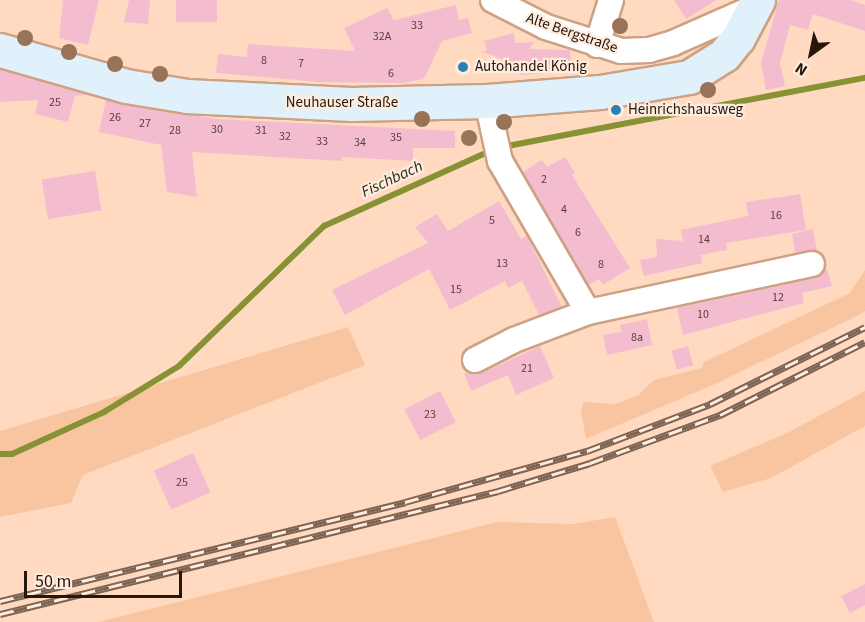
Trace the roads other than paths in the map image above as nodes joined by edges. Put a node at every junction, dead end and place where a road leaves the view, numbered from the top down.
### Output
1 (493, 0) edge
2 (611, 0) edge
3 (756, 4) edge
4 (597, 45) junction
5 (0, 50) edge
6 (487, 101) junction
7 (812, 264) dead end
8 (588, 312) junction
9 (475, 360) dead end

1 - 4 street, Alte Bergstraße
2 - 4 street
3 - 4 street, Alte Bergstraße
3 - 6 main road, Neuhauser Straße
5 - 6 main road, Neuhauser Straße
6 - 8 street
7 - 8 street
8 - 9 street

